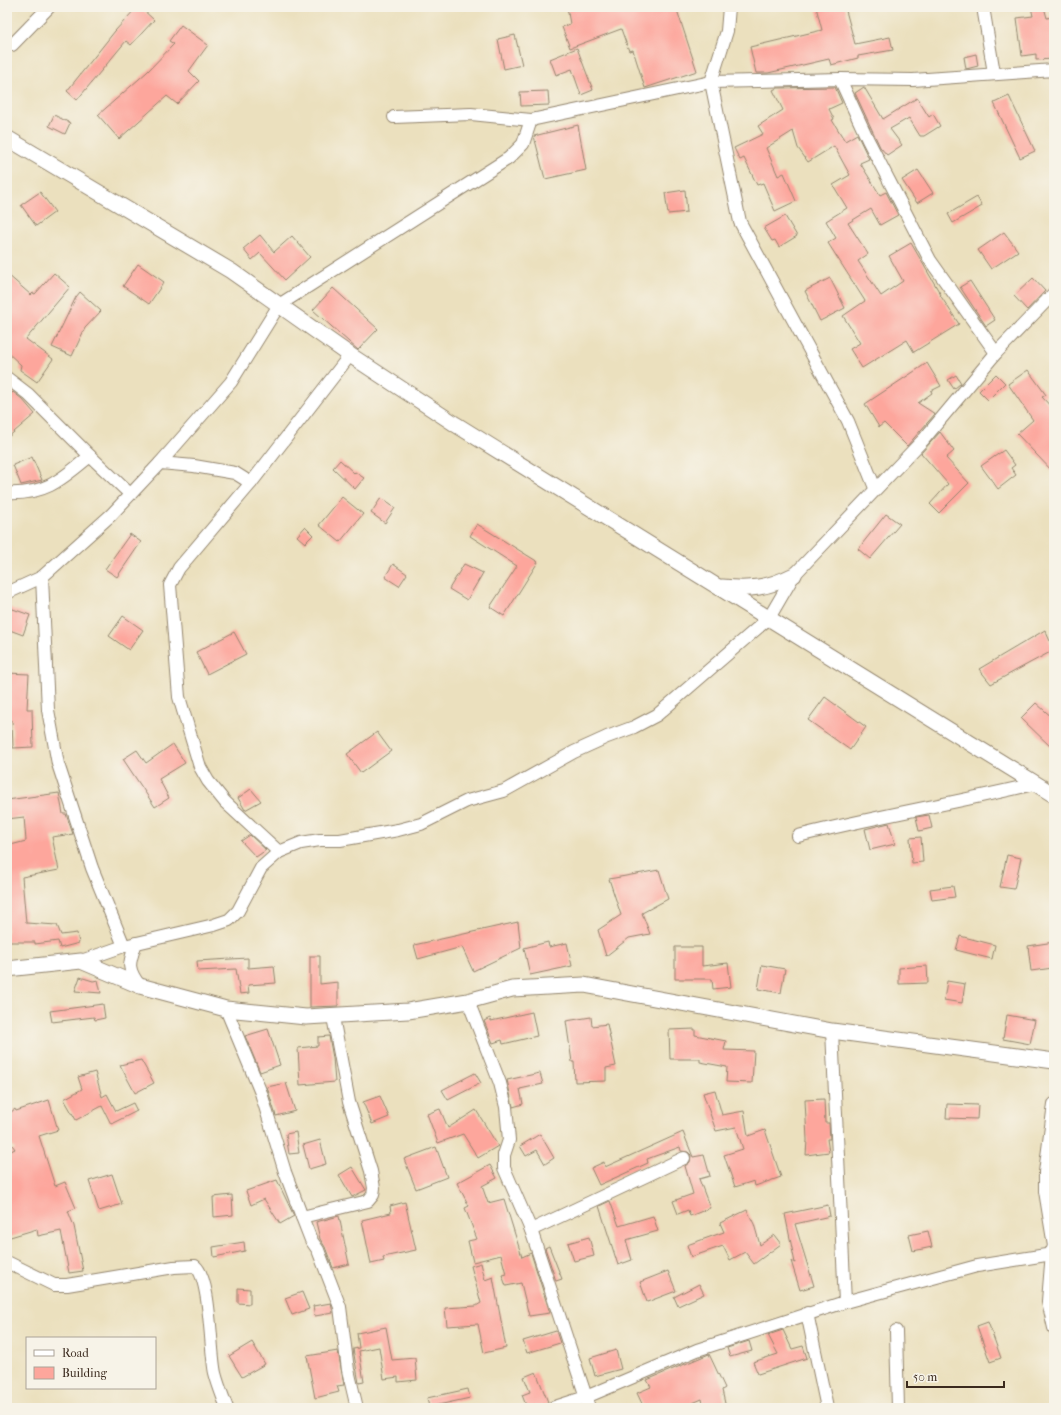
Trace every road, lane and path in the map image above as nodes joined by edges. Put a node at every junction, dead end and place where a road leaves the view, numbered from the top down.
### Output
1 (49, 7) edge
2 (729, 7) edge
3 (983, 7) edge
4 (12, 46) dead end
5 (1054, 70) edge
6 (994, 73) junction
7 (840, 79) junction
8 (711, 82) junction
9 (394, 118) dead end
10 (531, 120) junction
11 (7, 138) edge
12 (1053, 298) edge
13 (279, 304) junction
14 (996, 353) junction
15 (350, 355) junction
16 (7, 378) edge
17 (90, 456) junction
18 (160, 463) junction
19 (251, 484) junction
20 (875, 488) junction
21 (7, 493) edge
22 (130, 494) junction
23 (794, 575) junction
24 (42, 577) junction
25 (719, 587) junction
26 (7, 593) edge
27 (769, 618) junction
28 (1047, 790) edge
29 (798, 836) dead end
30 (279, 852) junction
31 (136, 943) junction
32 (124, 946) junction
33 (81, 961) junction
34 (7, 969) edge
35 (140, 986) junction
36 (468, 1001) junction
37 (226, 1009) junction
38 (333, 1017) junction
39 (832, 1031) junction
40 (1054, 1061) edge
41 (1054, 1104) edge
42 (684, 1158) dead end
43 (302, 1217) junction
44 (531, 1230) junction
45 (1053, 1252) edge
46 (7, 1262) edge
47 (845, 1302) junction
48 (807, 1313) junction
49 (1054, 1328) edge
50 (896, 1331) dead end
51 (587, 1402) edge
52 (227, 1408) edge
53 (357, 1408) edge
54 (552, 1408) edge
55 (827, 1408) edge
56 (898, 1408) edge

1 - 4 street
2 - 8 street
3 - 6 street
5 - 6 street
6 - 7 street
7 - 8 street
7 - 14 street
8 - 10 street
8 - 20 street
9 - 10 street
10 - 13 street
11 - 13 street
12 - 14 street
13 - 15 street
13 - 18 street
14 - 20 street
15 - 19 street
15 - 25 street
16 - 17 street
17 - 21 street
17 - 22 street
18 - 19 street
18 - 22 street
19 - 30 street
20 - 23 street
22 - 24 street
23 - 25 street
23 - 27 street
24 - 26 street
24 - 32 street
25 - 27 street
27 - 28 street
27 - 30 street
28 - 29 street
30 - 31 street
31 - 32 street
31 - 35 street
32 - 33 street
33 - 34 street
33 - 35 street
35 - 37 street
36 - 38 street
36 - 39 street
36 - 44 street
37 - 38 street
37 - 43 street
38 - 43 street
39 - 40 street
39 - 47 street
41 - 45 street
42 - 44 street
43 - 53 street
44 - 51 street
45 - 47 street
45 - 49 street
46 - 52 street
47 - 48 street
48 - 51 street
48 - 55 street
50 - 56 street
51 - 54 street

